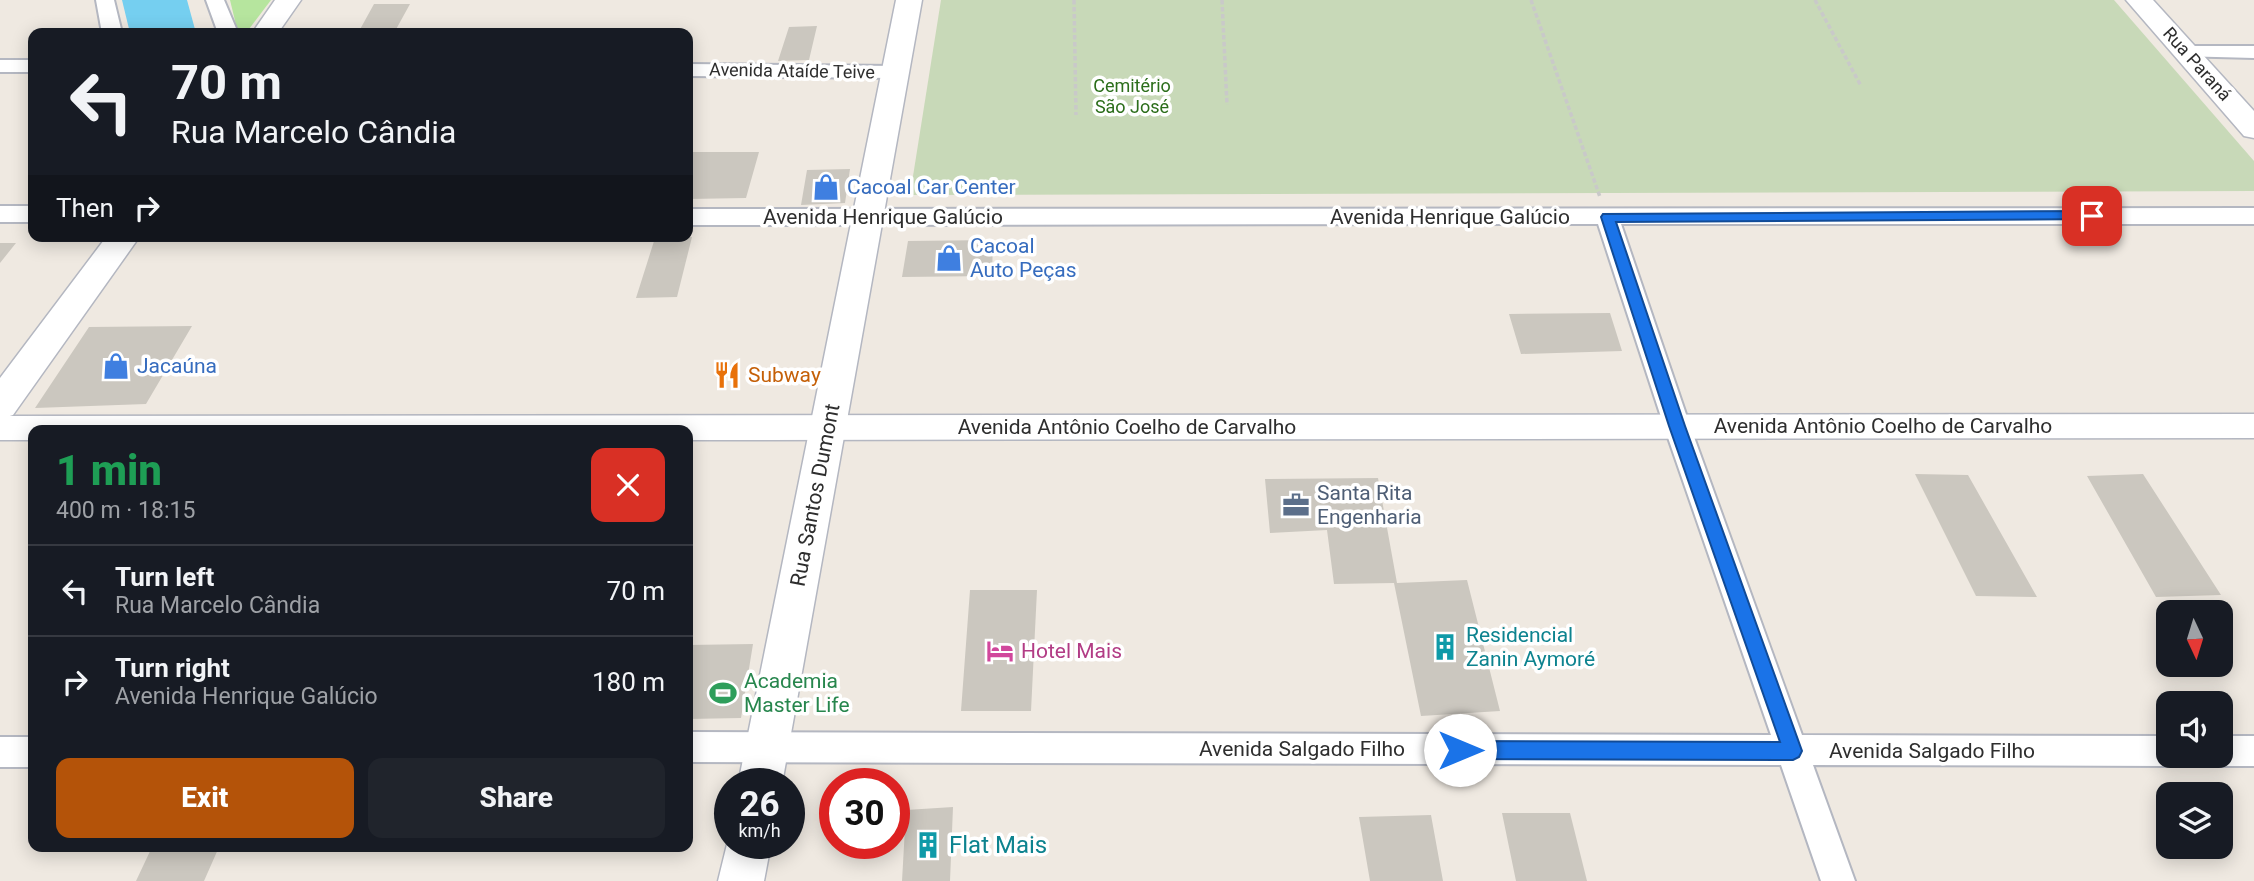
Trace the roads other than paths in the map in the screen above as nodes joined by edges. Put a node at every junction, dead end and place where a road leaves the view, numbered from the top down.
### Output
1 (104, 0) edge
2 (215, 0) edge
3 (288, 0) edge
4 (909, 0) edge
5 (2139, 0) edge
6 (111, 28) edge
7 (226, 28) edge
8 (268, 28) edge
9 (2185, 52) junction
10 (2254, 52) edge
11 (0, 66) edge
12 (28, 66) edge
13 (693, 70) edge
14 (896, 72) junction
15 (2254, 129) edge
16 (0, 214) edge
17 (28, 214) edge
18 (2254, 216) edge
19 (693, 217) edge
20 (869, 217) junction
21 (1607, 217) junction
22 (120, 242) edge
23 (0, 405) edge
24 (1677, 426) junction
25 (2254, 426) edge
26 (693, 427) edge
27 (828, 427) junction
28 (0, 428) edge
29 (28, 428) edge
30 (693, 747) edge
31 (767, 747) junction
32 (1793, 751) junction
33 (2156, 751) edge
34 (2233, 751) edge
35 (2254, 751) edge
36 (0, 752) edge
37 (28, 752) edge
38 (763, 768) edge
39 (745, 859) edge
40 (741, 881) edge
41 (1838, 881) edge

1 - 6 street
2 - 7 street
3 - 8 main road
4 - 14 main road, Rua Santos Dumont
5 - 9 main road, Rua Paraná
9 - 10 street
9 - 15 main road, Rua Paraná
11 - 12 street
13 - 14 street, Avenida Ataíde Teive
14 - 20 main road, Rua Santos Dumont
16 - 17 street
18 - 21 street, Avenida Henrique Galúcio
19 - 20 street, Avenida Henrique Galúcio
20 - 21 street, Avenida Henrique Galúcio
20 - 27 main road, Rua Santos Dumont
21 - 24 street
22 - 23 main road
24 - 25 street, Avenida Antônio Coelho de Carvalho
24 - 27 street, Avenida Antônio Coelho de Carvalho
24 - 32 street
26 - 27 street, Avenida Antônio Coelho de Carvalho
27 - 31 main road, Rua Santos Dumont
28 - 29 street, Avenida Antônio Coelho de Carvalho
30 - 31 street, Avenida Salgado Filho
31 - 32 street, Avenida Salgado Filho
31 - 38 main road, Rua Santos Dumont
32 - 33 street, Avenida Salgado Filho
32 - 41 street
34 - 35 street
36 - 37 street
39 - 40 main road

